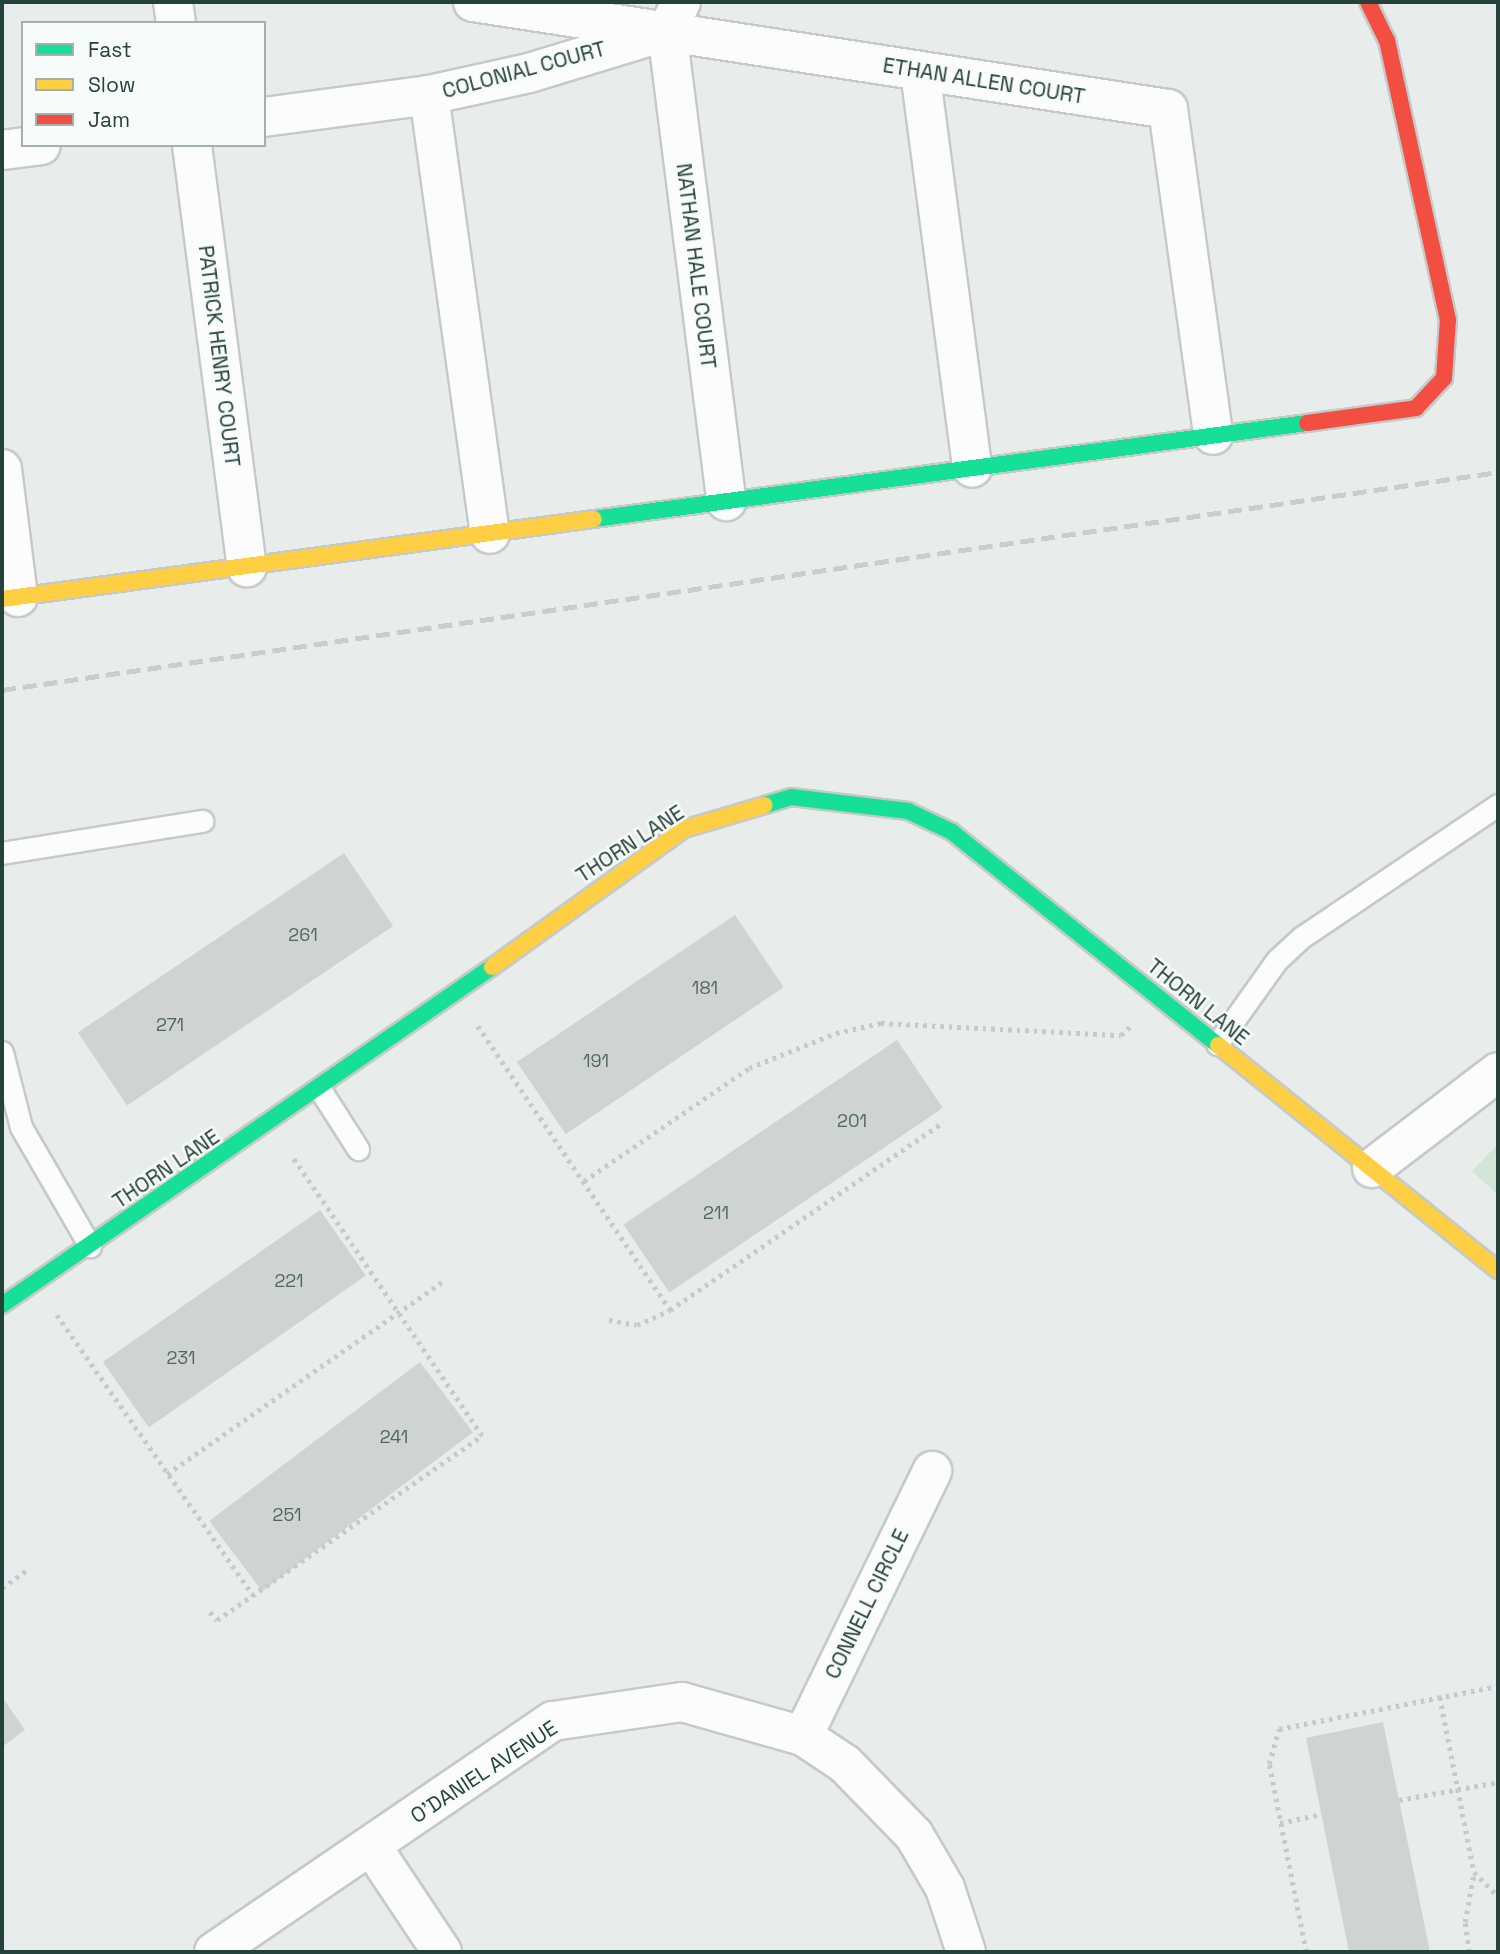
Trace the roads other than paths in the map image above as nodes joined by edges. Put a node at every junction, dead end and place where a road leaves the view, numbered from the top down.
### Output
1 (173, 2) edge
2 (473, 2) edge
3 (1368, 2) edge
4 (674, 17) edge
5 (176, 21) edge
6 (920, 71) junction
7 (429, 95) junction
8 (266, 117) edge
9 (25, 147) edge
10 (192, 147) edge
11 (2, 150) edge
12 (1213, 435) junction
13 (972, 468) junction
14 (2, 470) edge
15 (726, 501) junction
16 (490, 534) junction
17 (247, 567) junction
18 (10, 598) edge
19 (1498, 805) edge
20 (202, 821) dead end
21 (2, 853) edge
22 (1217, 1044) junction
23 (2, 1052) edge
24 (1498, 1072) edge
25 (321, 1091) junction
26 (358, 1149) dead end
27 (1372, 1168) junction
28 (90, 1245) junction
29 (1498, 1269) edge
30 (2, 1305) edge
31 (932, 1471) dead end
32 (803, 1736) junction
33 (372, 1847) junction
34 (214, 1952) edge
35 (442, 1952) edge
36 (966, 1952) edge

1 - 5 street
2 - 4 street, ETHAN ALLEN COURT
3 - 12 street
4 - 6 street, ETHAN ALLEN COURT
4 - 7 street, COLONIAL COURT
4 - 15 street, NATHAN HALE COURT
6 - 12 street, ETHAN ALLEN COURT
6 - 13 street
7 - 8 street, COLONIAL COURT
7 - 16 street
9 - 11 street
10 - 17 street, PATRICK HENRY COURT
12 - 13 street
13 - 15 street
14 - 18 street
15 - 16 street
16 - 17 street
17 - 18 street
19 - 22 lane
20 - 21 lane
22 - 25 street, THORN LANE
22 - 27 street, THORN LANE
23 - 28 lane
24 - 27 street
25 - 26 lane
25 - 28 street, THORN LANE
27 - 29 street, THORN LANE
28 - 30 street, THORN LANE
31 - 32 street, CONNELL CIRCLE
32 - 33 street, O'DANIEL AVENUE
32 - 36 street, O'DANIEL AVENUE
33 - 34 street, O'DANIEL AVENUE
33 - 35 street

